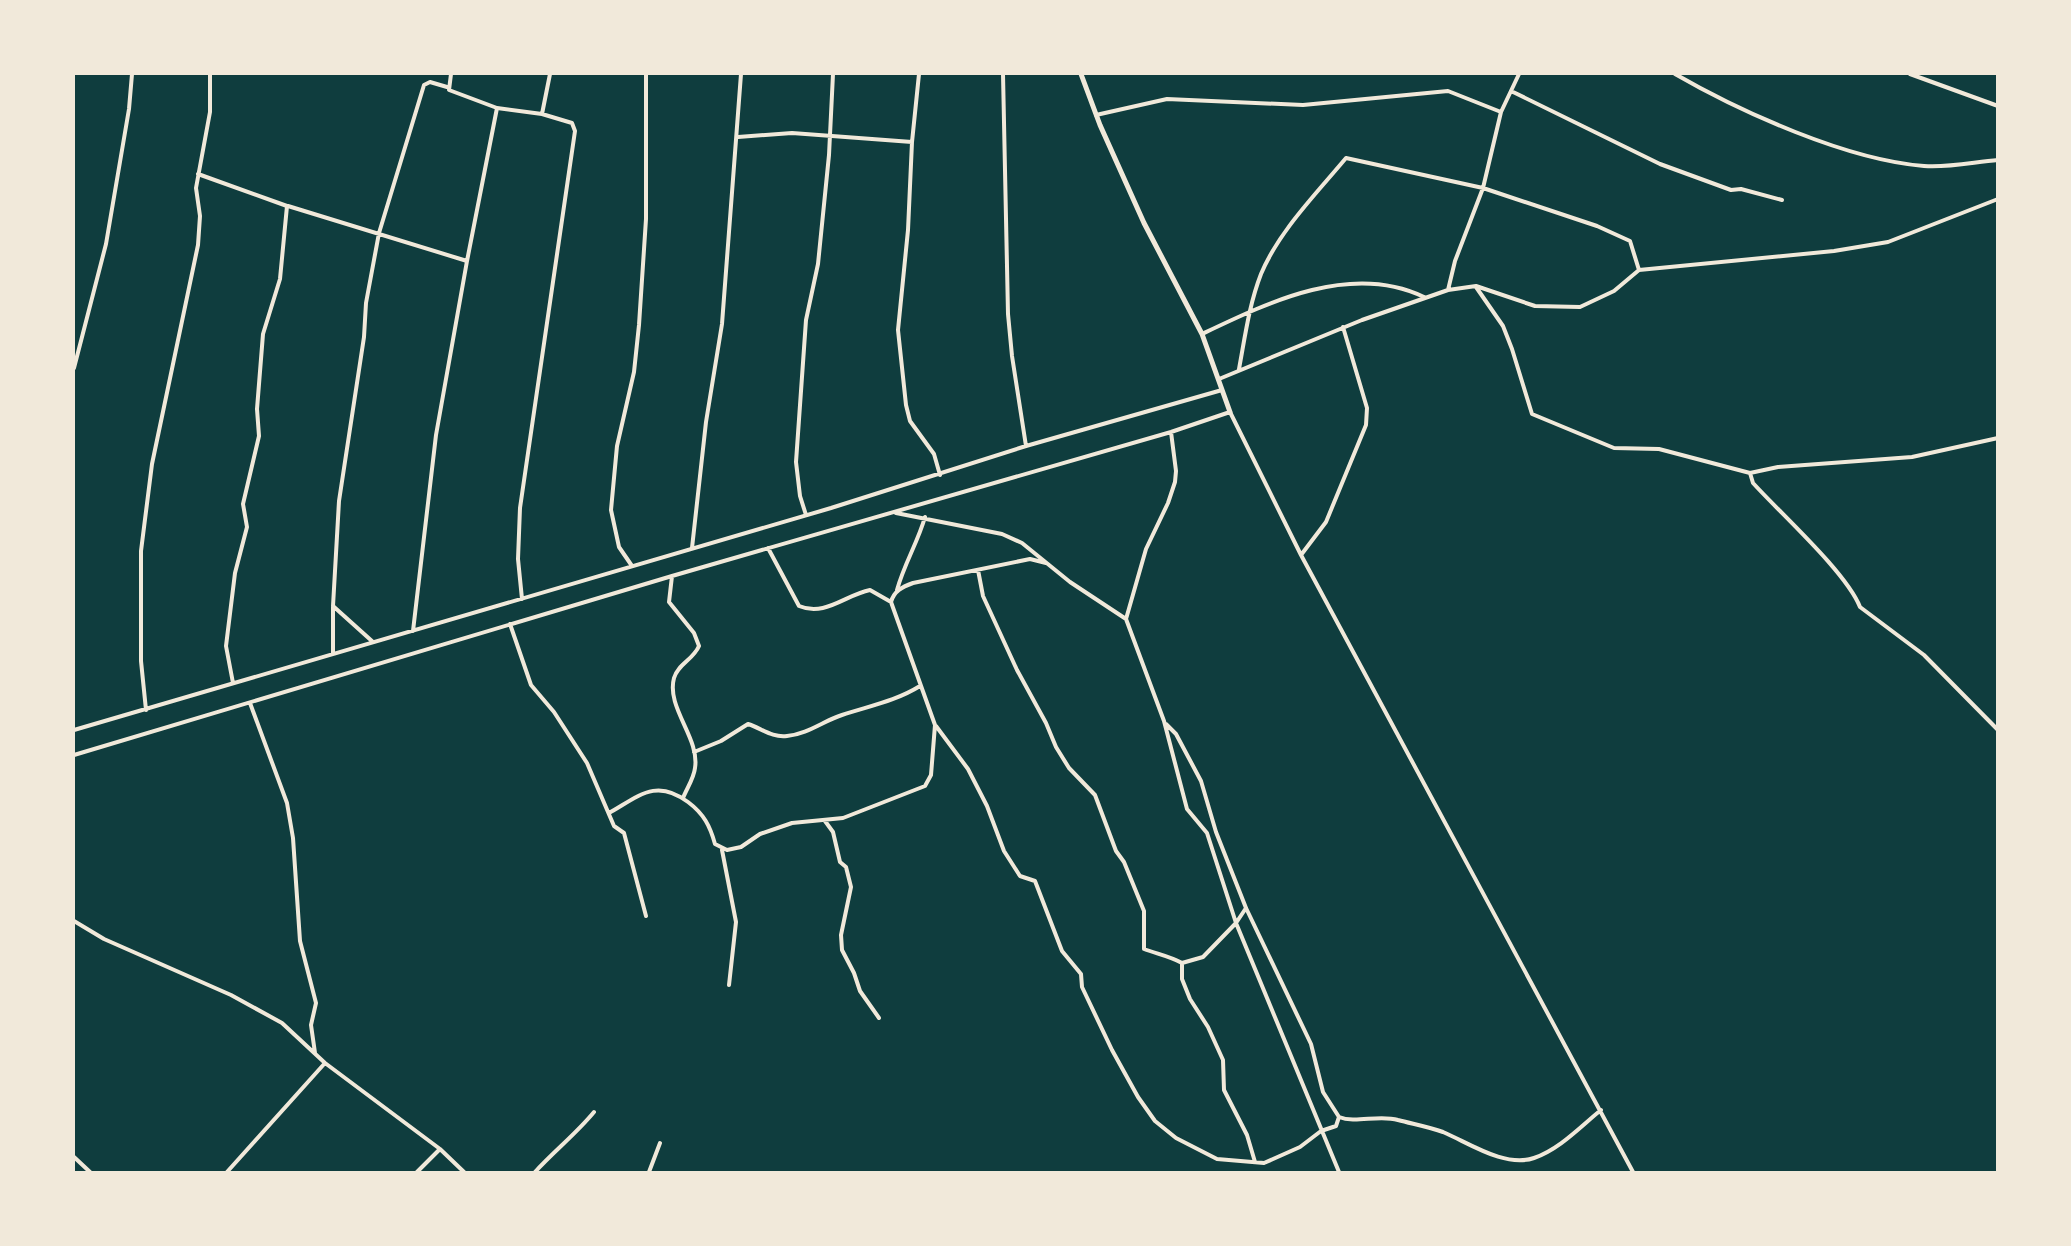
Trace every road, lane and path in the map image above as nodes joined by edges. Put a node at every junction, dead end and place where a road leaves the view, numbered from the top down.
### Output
1 (132, 74) edge
2 (210, 74) edge
3 (451, 74) edge
4 (550, 74) edge
5 (646, 74) edge
6 (741, 74) edge
7 (833, 74) edge
8 (919, 74) edge
9 (1003, 74) edge
10 (1081, 74) edge
11 (1519, 74) edge
12 (1675, 74) edge
13 (1910, 74) edge
14 (447, 87) junction
15 (1511, 91) junction
16 (1998, 106) edge
17 (497, 108) junction
18 (1501, 112) junction
19 (543, 114) junction
20 (1096, 115) junction
21 (831, 136) junction
22 (738, 137) junction
23 (912, 142) junction
24 (1998, 160) edge
25 (198, 174) junction
26 (1483, 188) junction
27 (1998, 199) edge
28 (1782, 200) dead end
29 (287, 206) junction
30 (380, 233) junction
31 (467, 261) junction
32 (1639, 270) junction
33 (1476, 286) junction
34 (1448, 290) junction
35 (1425, 297) junction
36 (1249, 311) junction
37 (1343, 327) junction
38 (1202, 334) junction
39 (74, 368) edge
40 (1239, 369) junction
41 (1219, 379) junction
42 (1223, 390) junction
43 (1230, 412) junction
44 (1171, 432) junction
45 (1998, 438) edge
46 (1026, 446) junction
47 (1750, 473) junction
48 (940, 475) junction
49 (892, 512) junction
50 (806, 515) junction
51 (925, 517) junction
52 (692, 548) junction
53 (768, 548) junction
54 (1301, 555) junction
55 (1046, 562) junction
56 (632, 566) junction
57 (978, 570) junction
58 (672, 576) junction
59 (897, 591) junction
60 (522, 599) junction
61 (891, 602) junction
62 (333, 606) junction
63 (1126, 619) junction
64 (510, 624) junction
65 (413, 631) junction
66 (374, 642) junction
67 (333, 654) junction
68 (233, 683) junction
69 (920, 686) junction
70 (250, 703) junction
71 (146, 710) junction
72 (1164, 721) junction
73 (935, 725) junction
74 (74, 730) edge
75 (1998, 730) edge
76 (694, 752) junction
77 (74, 755) edge
78 (682, 798) junction
79 (609, 813) junction
80 (825, 821) junction
81 (722, 850) junction
82 (1246, 908) junction
83 (646, 916) dead end
84 (74, 921) edge
85 (1236, 923) junction
86 (1182, 963) junction
87 (729, 985) dead end
88 (879, 1018) dead end
89 (315, 1053) junction
90 (325, 1063) junction
91 (1601, 1110) junction
92 (594, 1112) dead end
93 (1339, 1117) junction
94 (1321, 1131) junction
95 (660, 1143) dead end
96 (440, 1149) junction
97 (74, 1157) edge
98 (1255, 1162) junction
99 (90, 1173) edge
100 (227, 1173) edge
101 (417, 1173) edge
102 (464, 1173) edge
103 (535, 1173) edge
104 (649, 1173) edge
105 (1339, 1173) edge
106 (1633, 1173) edge

1 - 39 street
2 - 25 street
3 - 14 street
4 - 19 street
5 - 56 street
6 - 22 street
7 - 21 street
8 - 23 street
9 - 46 street
10 - 20 street
11 - 15 street
12 - 24 street
13 - 16 street
14 - 17 street
14 - 30 street
15 - 18 street
15 - 28 street
17 - 19 street
17 - 31 street
18 - 20 street
18 - 26 street
19 - 60 street
20 - 38 street
21 - 22 street
21 - 23 street
21 - 50 street
22 - 52 street
23 - 48 street
25 - 29 street
25 - 71 street
26 - 32 street
26 - 34 street
26 - 36 street
27 - 32 street
29 - 30 street
29 - 68 street
30 - 31 street
30 - 62 street
31 - 65 street
32 - 33 street
33 - 34 street
33 - 47 street
34 - 35 street
35 - 36 street
35 - 37 street
36 - 38 street
36 - 40 street
37 - 40 street
37 - 54 street
38 - 41 street
40 - 41 street
41 - 42 street
42 - 43 street
42 - 46 street
43 - 44 street
43 - 54 street
44 - 49 street
44 - 63 street
45 - 47 street
46 - 48 street
47 - 75 street
48 - 50 street
49 - 51 street
49 - 53 street
50 - 52 street
51 - 55 street
51 - 59 street
52 - 56 street
53 - 58 street
53 - 61 street
54 - 91 street
55 - 57 street
55 - 63 street
56 - 60 street
57 - 59 street
57 - 86 street
58 - 64 street
58 - 76 street
59 - 61 street
60 - 65 street
61 - 69 street
62 - 66 street
62 - 67 street
63 - 72 street
64 - 70 street
64 - 79 street
65 - 66 street
66 - 67 street
67 - 68 street
68 - 71 street
69 - 73 street
69 - 76 street
70 - 77 street
70 - 89 street
71 - 74 street
72 - 82 street
72 - 85 street
73 - 80 street
73 - 98 street
76 - 78 street
78 - 79 street
78 - 81 street
79 - 83 street
80 - 81 street
80 - 88 street
81 - 87 street
82 - 85 street
82 - 93 street
84 - 89 street
85 - 86 street
85 - 94 street
86 - 98 street
89 - 90 street
90 - 96 street
90 - 100 street
91 - 93 street
91 - 106 street
92 - 103 street
93 - 94 street
94 - 98 street
94 - 105 street
95 - 104 street
96 - 101 street
96 - 102 street
97 - 99 street

